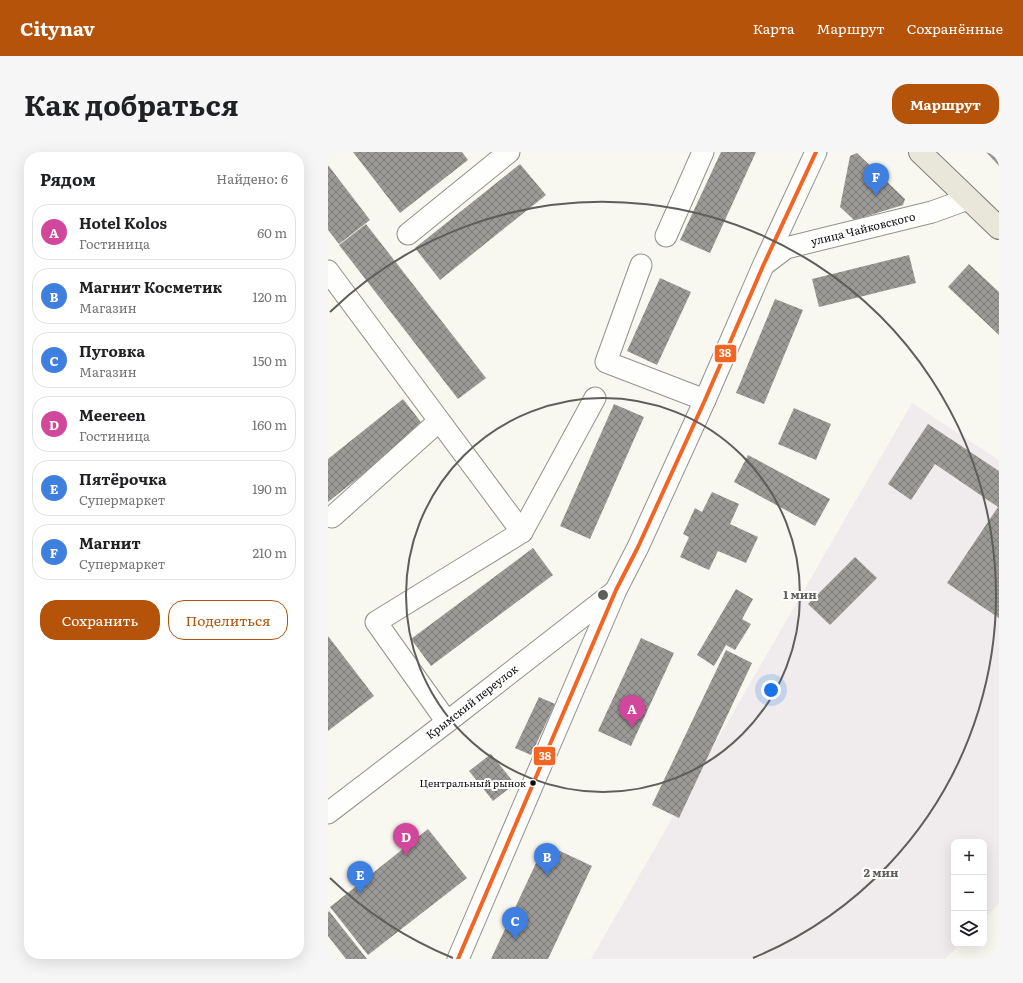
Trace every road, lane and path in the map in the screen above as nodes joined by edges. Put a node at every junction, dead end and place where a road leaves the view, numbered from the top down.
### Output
1 (509, 152) edge
2 (703, 152) edge
3 (816, 152) edge
4 (920, 152) edge
5 (968, 199) junction
6 (999, 228) edge
7 (408, 234) dead end
8 (666, 236) dead end
9 (641, 265) dead end
10 (762, 266) junction
11 (328, 270) edge
12 (595, 398) dead end
13 (705, 400) junction
14 (439, 421) junction
15 (332, 517) dead end
16 (522, 532) junction
17 (616, 590) junction
18 (447, 722) junction
19 (330, 809) edge
20 (458, 959) edge

1 - 7 street
2 - 8 street
3 - 10 street
4 - 5 main road
5 - 6 main road
5 - 10 street, улица Чайковского
9 - 13 street
10 - 13 street
11 - 14 street
12 - 16 street
13 - 17 street
14 - 15 street
14 - 16 street
16 - 18 street
17 - 18 street, Крымский переулок
17 - 20 street
18 - 19 street, Крымский переулок

